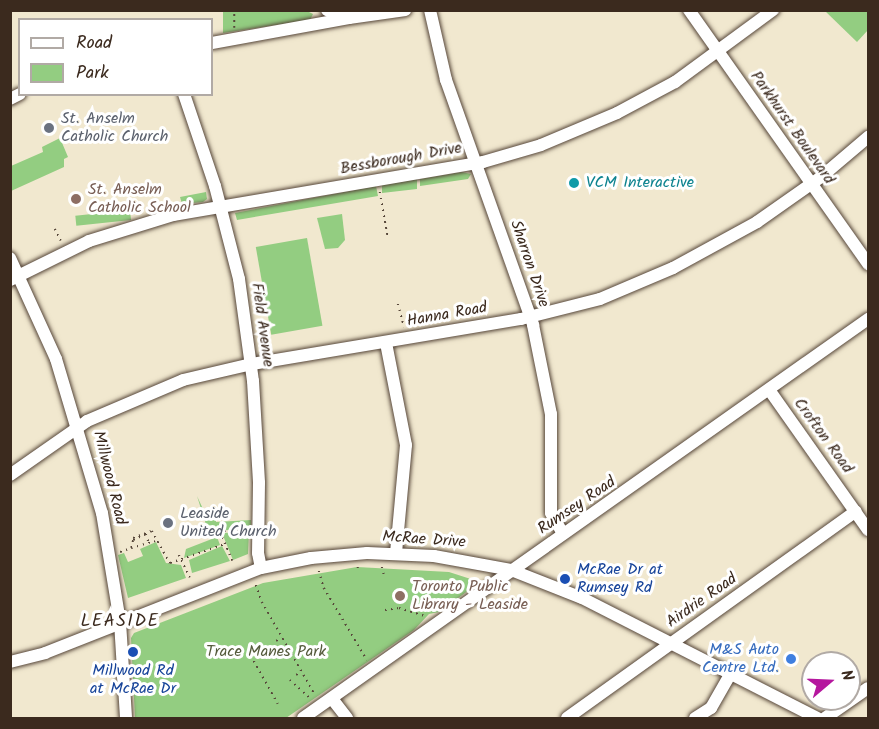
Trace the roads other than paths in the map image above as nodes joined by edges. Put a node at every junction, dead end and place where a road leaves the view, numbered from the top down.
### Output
1 (327, 10) edge
2 (405, 10) edge
3 (430, 10) edge
4 (689, 10) edge
5 (773, 10) edge
6 (349, 18) junction
7 (213, 43) edge
8 (718, 51) junction
9 (185, 96) edge
10 (868, 137) edge
11 (475, 163) junction
12 (812, 184) junction
13 (221, 206) junction
14 (10, 258) edge
15 (868, 264) edge
16 (15, 277) edge
17 (531, 316) junction
18 (868, 319) edge
19 (386, 343) junction
20 (252, 364) junction
21 (770, 391) junction
22 (79, 427) junction
23 (10, 475) edge
24 (856, 511) junction
25 (868, 530) edge
26 (563, 534) junction
27 (396, 553) junction
28 (261, 568) junction
29 (511, 570) junction
30 (120, 622) junction
31 (672, 642) junction
32 (10, 662) edge
33 (730, 673) junction
34 (868, 688) edge
35 (333, 700) junction
36 (126, 718) edge
37 (303, 718) edge
38 (346, 718) edge
39 (567, 718) edge
40 (695, 718) edge
41 (818, 718) edge
42 (825, 718) edge

1 - 6 street
2 - 6 street
3 - 11 street, Sharron Drive
4 - 8 street, Parkhurst Boulevard
5 - 8 street, Bessborough Drive
6 - 7 street
8 - 11 street, Bessborough Drive
8 - 12 street, Parkhurst Boulevard
9 - 13 street, Field Avenue
10 - 12 street, Hanna Road
11 - 13 street, Bessborough Drive
11 - 17 street, Sharron Drive
12 - 15 street, Parkhurst Boulevard
12 - 17 street, Hanna Road
13 - 16 street, Bessborough Drive
13 - 20 street, Field Avenue
14 - 16 street, Millwood Road
16 - 22 street, Millwood Road
17 - 19 street, Hanna Road
17 - 26 street, Sharron Drive
18 - 21 street, Rumsey Road
19 - 20 street, Hanna Road
19 - 27 street
20 - 22 street, Hanna Road
20 - 28 street, Field Avenue
21 - 24 street, Crofton Road
21 - 26 street, Rumsey Road
22 - 23 street, Hanna Road
22 - 30 street, Millwood Road
24 - 25 street, Crofton Road
24 - 31 street, Airdrie Road
26 - 29 street, Rumsey Road
27 - 28 street, McRae Drive
27 - 29 street, McRae Drive
28 - 30 street, McRae Drive
29 - 31 street, McRae Drive
29 - 35 street, Rumsey Road
30 - 32 street, McRae Drive
30 - 36 street, Millwood Road
31 - 33 street, McRae Drive
31 - 39 street, Airdrie Road
33 - 40 street
33 - 41 street, McRae Drive
34 - 42 street
35 - 37 street, Rumsey Road
35 - 38 street

